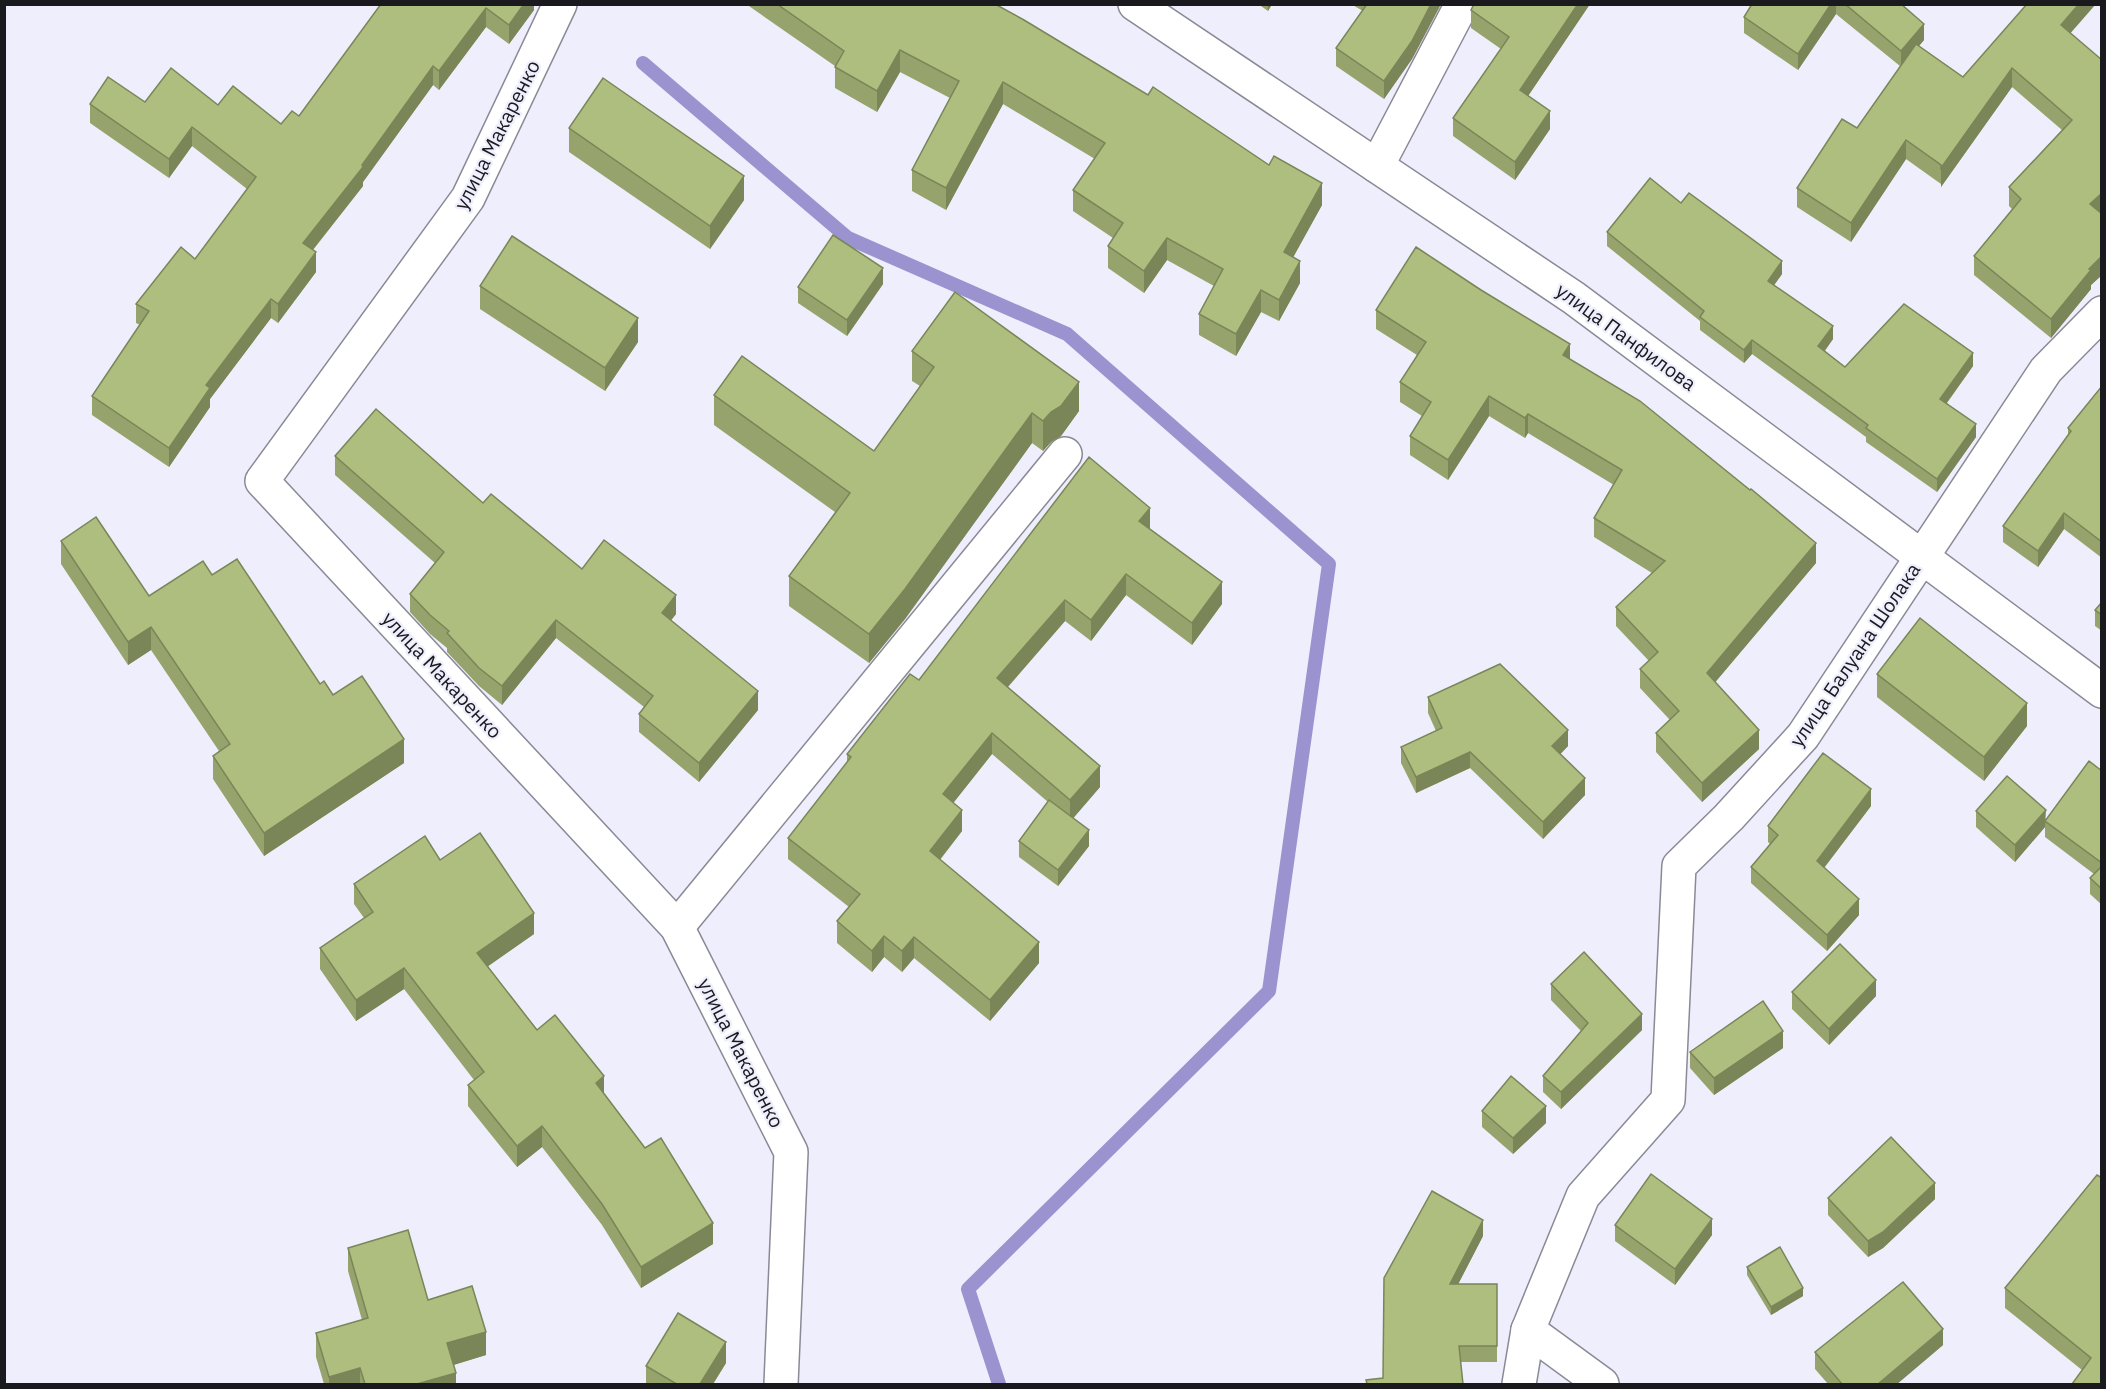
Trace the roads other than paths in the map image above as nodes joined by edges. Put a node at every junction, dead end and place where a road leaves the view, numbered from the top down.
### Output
1 (560, 4) edge
2 (1135, 4) edge
3 (1462, 4) edge
4 (1377, 166) junction
5 (2102, 313) edge
6 (1065, 454) dead end
7 (1922, 558) junction
8 (2102, 691) edge
9 (677, 927) junction
10 (1528, 1330) junction
11 (781, 1384) edge
12 (1519, 1384) edge
13 (1602, 1384) edge

1 - 9 street, улица Макаренко
2 - 4 street, улица Панфилова
3 - 4 street
4 - 7 street, улица Панфилова
5 - 7 street, улица Балуана Шолака
6 - 9 street
7 - 8 street, улица Панфилова
7 - 10 street, улица Балуана Шолака
9 - 11 street, улица Макаренко
10 - 12 street, улица Балуана Шолака
10 - 13 street

